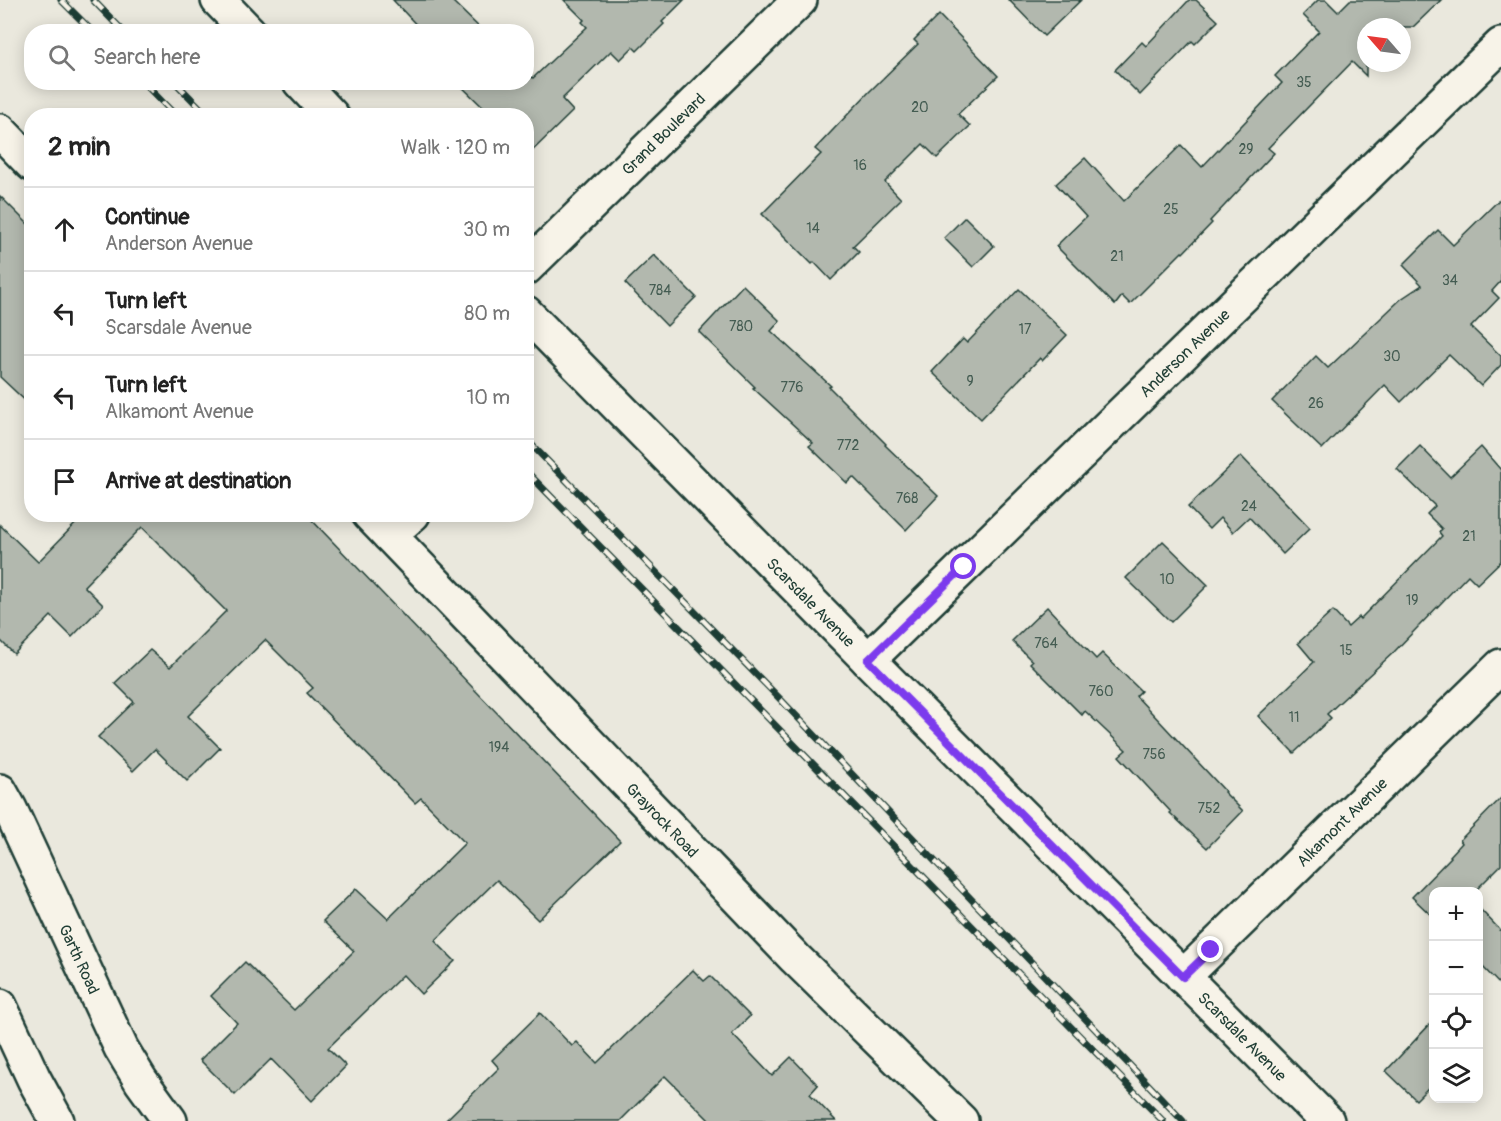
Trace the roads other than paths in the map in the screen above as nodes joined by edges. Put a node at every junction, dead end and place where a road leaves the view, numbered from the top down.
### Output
1 (219, 0) edge
2 (800, 0) edge
3 (242, 24) edge
4 (1501, 45) edge
5 (308, 90) edge
6 (324, 108) edge
7 (0, 131) edge
8 (24, 156) edge
9 (534, 260) edge
10 (534, 321) edge
11 (391, 522) edge
12 (868, 660) junction
13 (1501, 666) edge
14 (0, 791) edge
15 (1183, 977) junction
16 (0, 1006) edge
17 (57, 1121) edge
18 (170, 1121) edge
19 (961, 1121) edge
20 (1327, 1121) edge

1 - 3 street
2 - 9 street, Grand Boulevard
4 - 12 street, Anderson Avenue
5 - 6 street
7 - 8 street
10 - 12 street, Scarsdale Avenue
11 - 19 street, Grayrock Road
12 - 15 street, Scarsdale Avenue
13 - 15 street, Alkamont Avenue
14 - 18 street, Garth Road
15 - 20 street, Scarsdale Avenue
16 - 17 street

